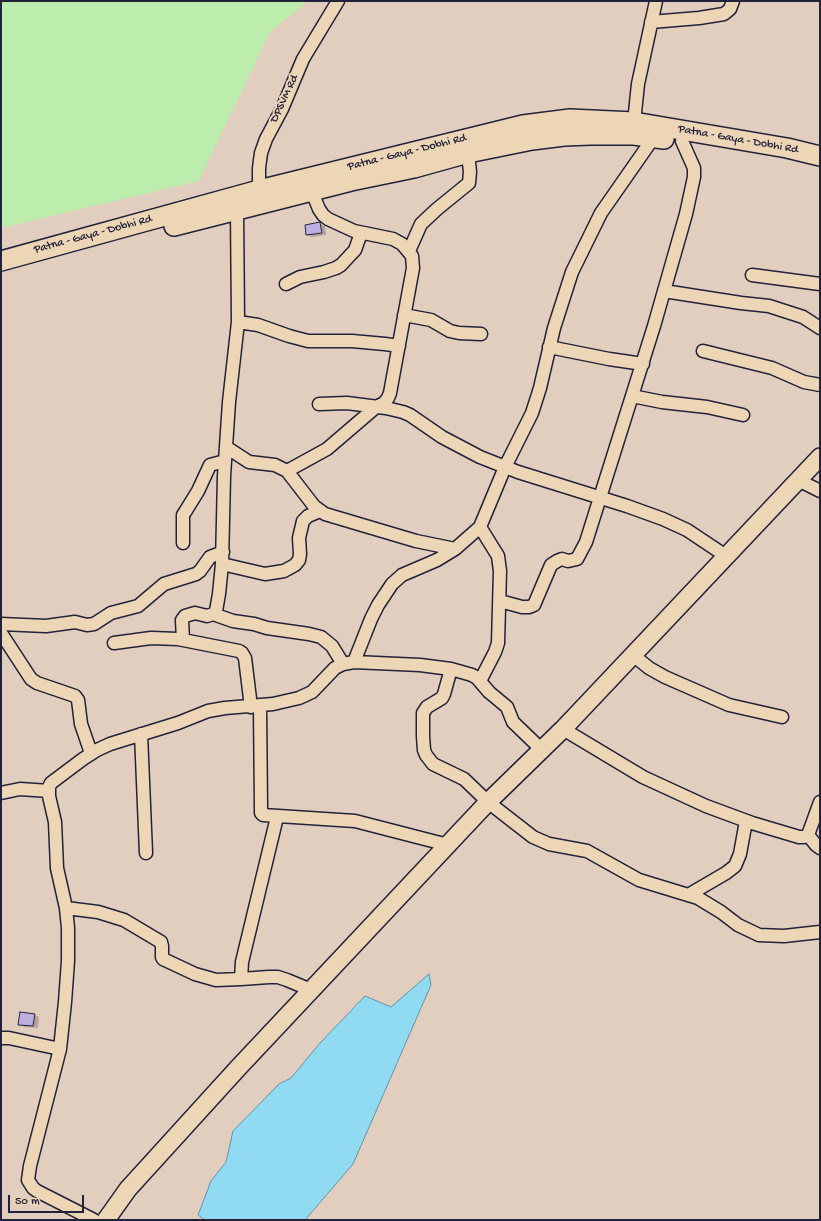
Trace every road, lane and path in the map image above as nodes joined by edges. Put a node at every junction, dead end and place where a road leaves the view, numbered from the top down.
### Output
1 (338, 1) edge
2 (656, 1) edge
3 (733, 1) edge
4 (651, 22) junction
5 (634, 122) junction
6 (654, 137) junction
7 (682, 141) junction
8 (468, 153) junction
9 (820, 156) edge
10 (820, 167) edge
11 (312, 192) junction
12 (259, 197) junction
13 (237, 210) junction
14 (362, 233) junction
15 (409, 251) junction
16 (1, 261) edge
17 (1, 274) edge
18 (752, 275) dead end
19 (286, 284) dead end
20 (820, 284) edge
21 (664, 291) junction
22 (404, 315) junction
23 (238, 322) junction
24 (820, 328) edge
25 (481, 334) dead end
26 (399, 346) junction
27 (549, 347) junction
28 (702, 351) dead end
29 (643, 364) junction
30 (820, 385) edge
31 (632, 396) junction
32 (319, 404) dead end
33 (376, 407) junction
34 (743, 415) dead end
35 (226, 447) junction
36 (820, 457) edge
37 (225, 462) junction
38 (505, 467) junction
39 (287, 471) junction
40 (798, 480) junction
41 (820, 490) edge
42 (599, 498) junction
43 (320, 511) junction
44 (480, 527) junction
45 (183, 543) dead end
46 (455, 549) junction
47 (223, 552) junction
48 (726, 556) junction
49 (222, 564) junction
50 (500, 601) junction
51 (213, 614) junction
52 (1, 624) edge
53 (1, 633) edge
54 (183, 640) junction
55 (114, 643) dead end
56 (633, 655) junction
57 (348, 663) junction
58 (451, 669) junction
59 (480, 681) junction
60 (255, 706) junction
61 (782, 717) dead end
62 (563, 729) junction
63 (141, 734) junction
64 (542, 750) junction
65 (91, 753) junction
66 (49, 791) junction
67 (1, 793) edge
68 (488, 802) junction
69 (820, 802) edge
70 (278, 817) junction
71 (746, 821) junction
72 (808, 835) junction
73 (448, 845) junction
74 (820, 848) edge
75 (146, 853) dead end
76 (690, 894) junction
77 (66, 908) junction
78 (820, 932) edge
79 (241, 980) junction
80 (311, 990) junction
81 (1, 1038) edge
82 (60, 1049) junction
83 (94, 1220) edge
84 (106, 1220) edge

1 - 12 street, DPSVM Rd
2 - 4 street
3 - 4 street
4 - 5 street
5 - 9 main road, Patna - Gaya - Dobhi Rd
5 - 12 main road, Patna - Gaya - Dobhi Rd
6 - 7 main road, Patna - Gaya - Dobhi Rd
6 - 8 main road, Patna - Gaya - Dobhi Rd
6 - 27 street
7 - 10 main road, Patna - Gaya - Dobhi Rd
7 - 21 street
8 - 11 main road, Patna - Gaya - Dobhi Rd
8 - 15 street
11 - 12 main road, Patna - Gaya - Dobhi Rd
11 - 14 street
12 - 13 main road, Patna - Gaya - Dobhi Rd
12 - 16 main road, Patna - Gaya - Dobhi Rd
13 - 17 main road, Patna - Gaya - Dobhi Rd
13 - 23 street
14 - 15 street
14 - 19 street
15 - 22 street
18 - 20 street
21 - 24 street
21 - 29 street
22 - 25 street
22 - 26 street
23 - 26 street
23 - 35 street
26 - 33 street
27 - 29 street
27 - 38 street
28 - 30 street
29 - 31 street
31 - 34 street
31 - 42 street
32 - 33 street
33 - 38 street
33 - 39 street
35 - 37 street
35 - 39 street
36 - 40 street
37 - 45 street
37 - 47 street
38 - 42 street
38 - 44 street
39 - 43 street
40 - 41 street
40 - 48 street
42 - 48 street
42 - 50 street
43 - 46 street
43 - 49 street
44 - 46 street
44 - 50 street
46 - 57 street
47 - 49 street
47 - 52 street
48 - 56 street
49 - 51 street
50 - 59 street
51 - 54 street
51 - 57 street
53 - 65 street
54 - 55 street
54 - 60 street
56 - 61 street
56 - 62 street
57 - 58 street
57 - 60 street
58 - 59 street
58 - 68 street
59 - 64 street
60 - 63 street
60 - 70 street
62 - 64 street
62 - 71 street
63 - 65 street
63 - 75 street
64 - 68 street
65 - 66 street
66 - 67 street
66 - 77 street
68 - 73 street
68 - 76 street
69 - 72 street
70 - 73 street
70 - 79 street
71 - 72 street
71 - 76 street
72 - 74 street
73 - 80 street
76 - 78 street
77 - 79 street
77 - 82 street
79 - 80 street
80 - 84 street
81 - 82 street
82 - 83 street

